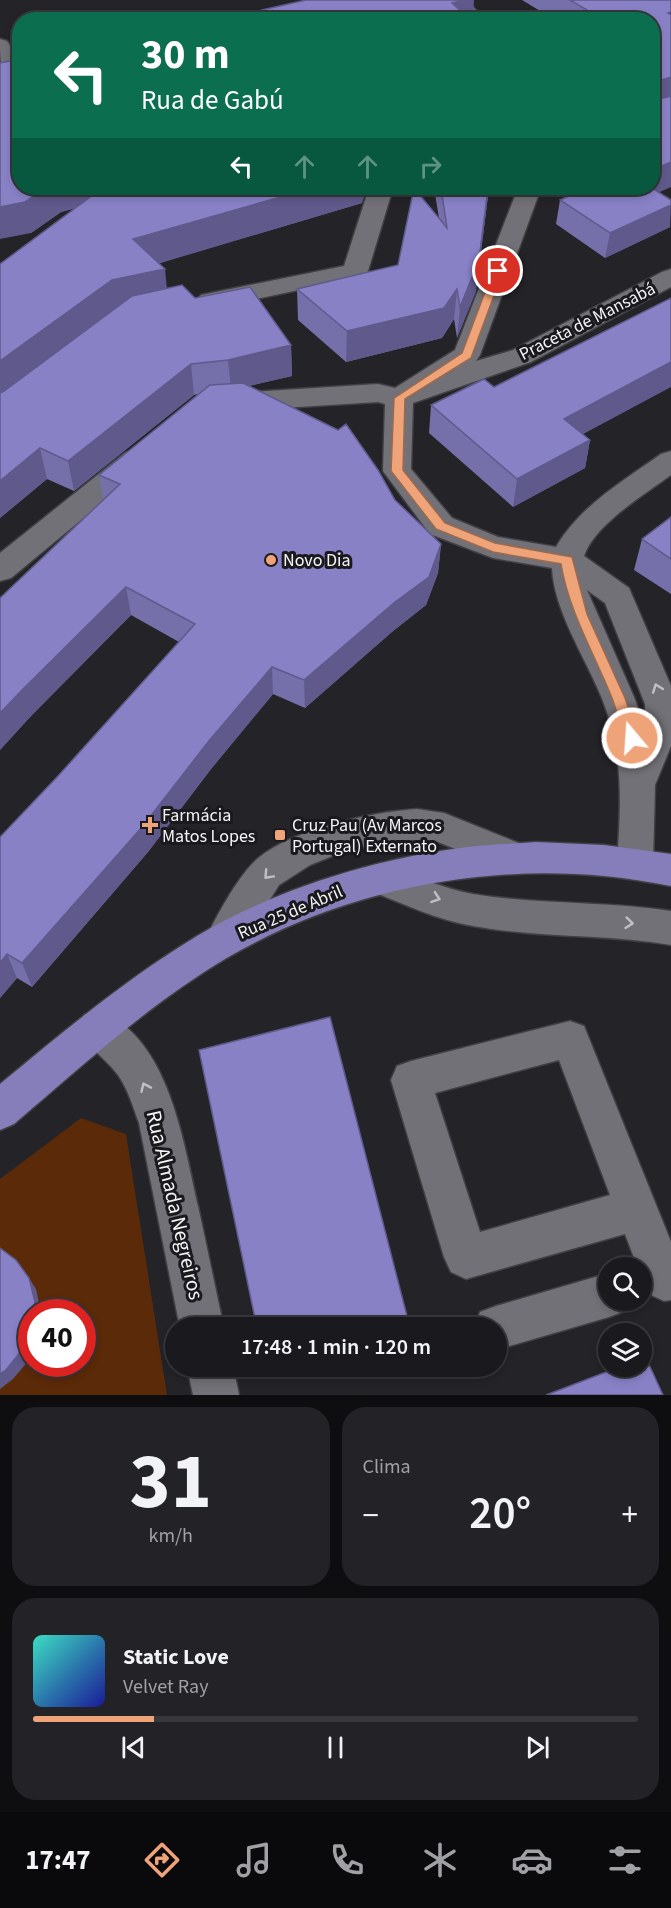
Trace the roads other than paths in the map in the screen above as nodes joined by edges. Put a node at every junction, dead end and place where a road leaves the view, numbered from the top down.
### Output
1 (454, 0) edge
2 (467, 12) edge
3 (0, 45) edge
4 (11, 76) edge
5 (379, 195) edge
6 (526, 195) edge
7 (671, 277) edge
8 (184, 306) edge
9 (399, 398) junction
10 (205, 403) edge
11 (152, 447) edge
12 (671, 461) edge
13 (567, 560) junction
14 (0, 570) edge
15 (518, 859) junction
16 (635, 863) junction
17 (671, 870) edge
18 (381, 879) junction
19 (671, 928) edge
20 (225, 940) junction
21 (98, 1028) junction
22 (0, 1110) edge
23 (637, 1209) junction
24 (659, 1281) edge
25 (598, 1298) edge
26 (200, 1317) edge
27 (507, 1325) edge
28 (212, 1377) edge
29 (216, 1395) edge

1 - 2 street
3 - 4 street
5 - 8 street
6 - 9 street
7 - 9 street, Praceta de Mansabá
9 - 10 street
9 - 13 street
11 - 14 street
12 - 13 street
13 - 16 street
15 - 16 main road, Rua 25 de Abril
15 - 18 main road, Rua 25 de Abril
15 -> 20 street
16 - 17 main road, Rua 25 de Abril
18 -> 19 street
18 - 20 main road, Rua 25 de Abril
20 - 21 main road, Rua 25 de Abril
21 - 22 main road, Rua 25 de Abril
26 -> 21 street, Rua Almada Negreiros
23 - 23 street
23 - 24 street
25 - 27 street
28 - 29 street

